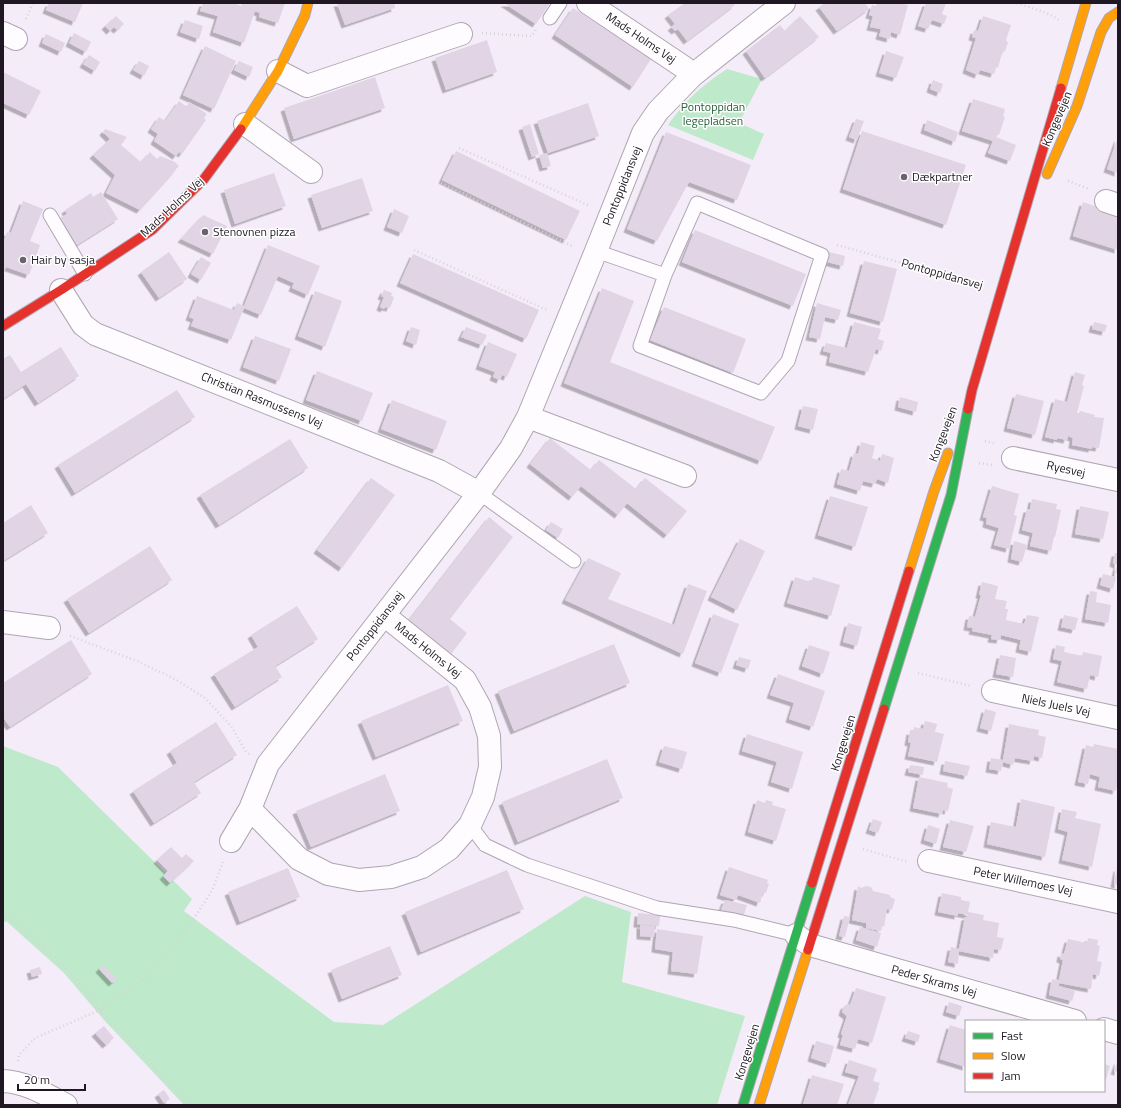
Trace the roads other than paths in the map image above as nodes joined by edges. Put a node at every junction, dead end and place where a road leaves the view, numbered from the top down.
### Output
1 (308, 3) edge
2 (560, 3) edge
3 (588, 3) edge
4 (784, 3) edge
5 (1086, 3) edge
6 (1107, 10) dead end
7 (1118, 12) edge
8 (550, 18) road end
9 (1101, 32) junction
10 (461, 34) road end
11 (278, 71) junction
12 (693, 75) junction
13 (245, 124) junction
14 (311, 172) dead end
15 (50, 215) dead end
16 (1016, 240) junction
17 (595, 254) junction
18 (85, 274) junction
19 (665, 275) junction
20 (61, 290) junction
21 (3, 325) edge
22 (972, 390) junction
23 (528, 417) junction
24 (1013, 458) road end
25 (685, 476) dead end
26 (1118, 480) edge
27 (479, 493) junction
28 (574, 561) dead end
29 (384, 615) junction
30 (3, 622) edge
31 (49, 628) road end
32 (993, 691) road end
33 (1118, 718) edge
34 (250, 809) junction
35 (470, 825) junction
36 (231, 841) road end
37 (929, 861) road end
38 (1118, 902) edge
39 (803, 940) junction
40 (1072, 1020) edge
41 (1105, 1029) edge
42 (1118, 1033) edge
43 (9, 1081) edge
44 (66, 1105) edge
45 (743, 1105) edge
46 (760, 1105) edge

1 - 11 main road, Mads Holms Vej
2 - 8 lane
3 - 12 street, Mads Holms Vej
4 - 12 street, Pontoppidansvej
5 - 16 main road, Kongevejen
6 - 9 main road, Kongevejen
7 - 9 main road
9 - 16 main road, Kongevejen
10 - 11 street
11 - 13 main road, Mads Holms Vej
12 - 17 street, Pontoppidansvej
13 - 14 street
13 - 18 main road, Mads Holms Vej
15 - 18 lane
16 - 22 main road, Kongevejen
17 - 19 lane
17 - 23 street, Pontoppidansvej
18 - 20 main road, Mads Holms Vej
19 - 19 lane
20 - 21 main road, Mads Holms Vej
20 - 27 street, Christian Rasmussens Vej
22 - 39 main road, Kongevejen
22 - 39 main road, Kongevejen
23 - 25 street
23 - 27 street, Pontoppidansvej
24 - 26 street, Ryesvej
27 - 28 lane
27 - 29 street, Pontoppidansvej
29 - 34 street, Pontoppidansvej
29 - 35 street, Mads Holms Vej
30 - 31 street
32 - 33 street, Niels Juels Vej
34 - 35 street, Mads Holms Vej
34 - 36 street, Pontoppidansvej
35 - 39 lane
37 - 38 street, Peter Willemoes Vej
39 - 40 street, Peder Skrams Vej
39 - 45 main road, Kongevejen
39 - 46 main road, Kongevejen
41 - 42 street
43 - 44 street

